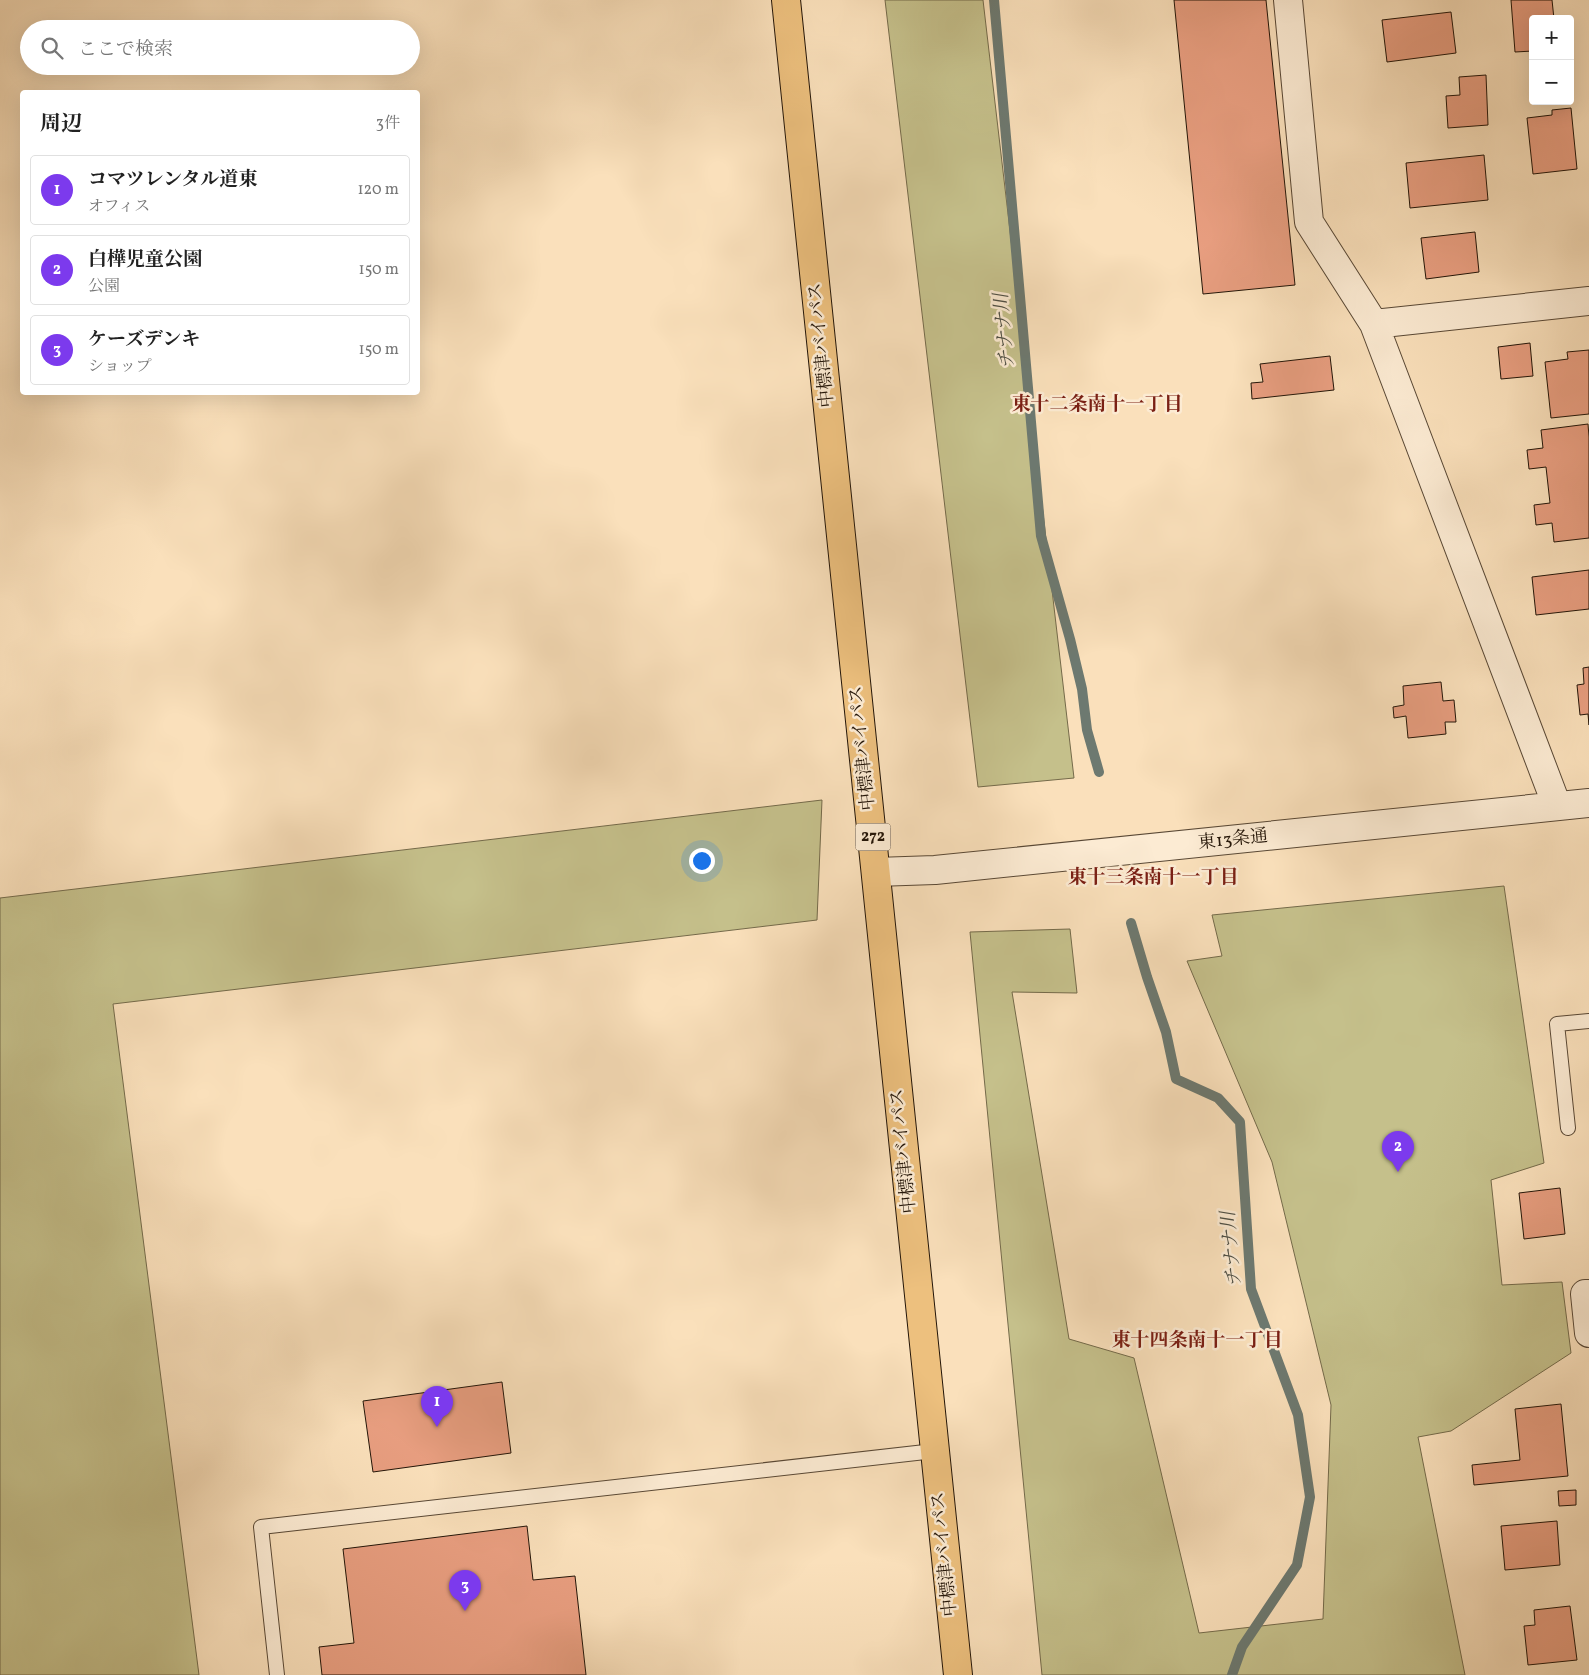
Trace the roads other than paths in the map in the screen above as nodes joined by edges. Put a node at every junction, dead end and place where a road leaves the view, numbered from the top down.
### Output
1 (786, 0) edge
2 (1288, 0) edge
3 (1589, 301) edge
4 (1374, 324) junction
5 (1589, 803) edge
6 (1557, 806) junction
7 (876, 872) junction
8 (1589, 1021) edge
9 (1568, 1128) dead end
10 (1589, 1294) edge
11 (1589, 1333) edge
12 (934, 1451) junction
13 (277, 1675) edge
14 (958, 1675) edge

1 - 7 highway, 中標津バイパス / 272
2 - 4 street
3 - 4 street
4 - 6 street
5 - 6 street, 東13条通
6 - 7 street, 東13条通
7 - 12 highway, 中標津バイパス / 272
8 - 9 lane
10 - 11 street
12 - 13 lane
12 - 14 highway, 中標津バイパス / 272

